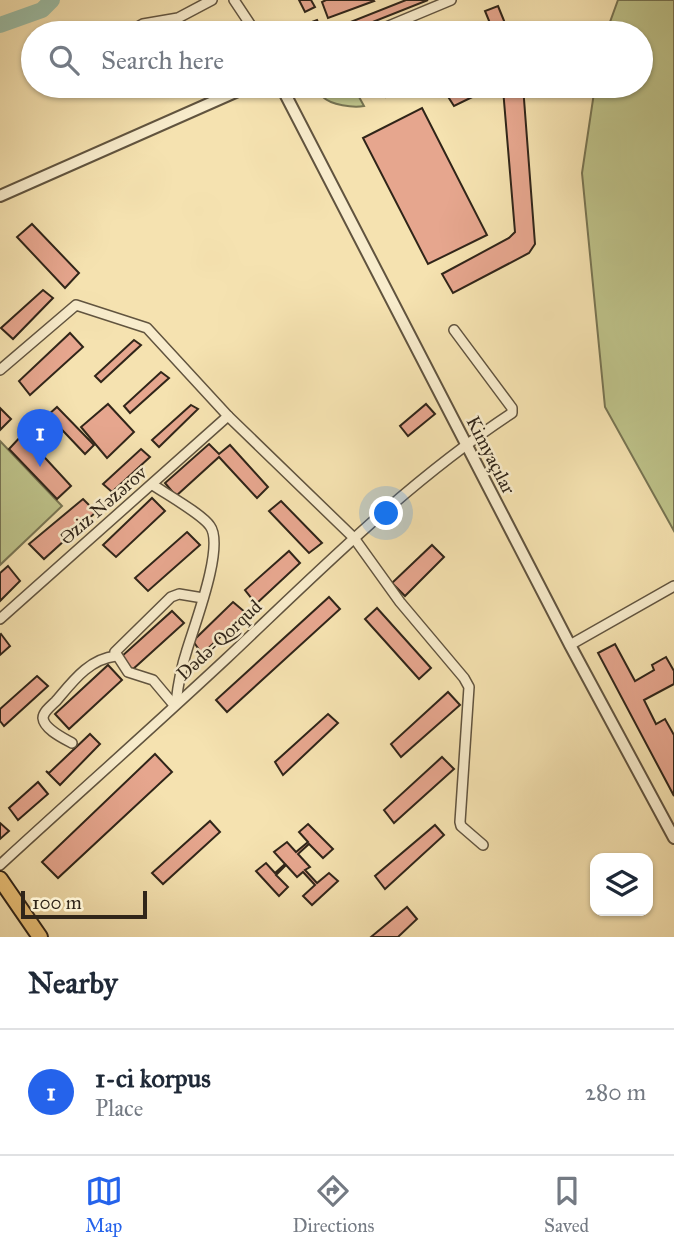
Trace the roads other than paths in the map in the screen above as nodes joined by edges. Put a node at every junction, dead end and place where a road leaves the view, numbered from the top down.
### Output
1 (212, 0) edge
2 (234, 0) edge
3 (451, 0) edge
4 (160, 21) edge
5 (248, 21) edge
6 (401, 21) edge
7 (222, 98) edge
8 (287, 98) edge
9 (0, 196) edge
10 (454, 330) dead end
11 (0, 370) edge
12 (228, 416) junction
13 (466, 444) junction
14 (153, 485) junction
15 (354, 538) junction
16 (674, 586) edge
17 (203, 598) junction
18 (0, 619) edge
19 (570, 645) junction
20 (116, 656) junction
21 (175, 704) junction
22 (72, 743) dead end
23 (674, 838) edge
24 (483, 845) dead end
25 (0, 866) edge
26 (0, 879) edge
27 (40, 937) edge

1 - 4 street
2 - 5 street
3 - 6 street
7 - 9 street
8 - 13 street, Kimyaçılar
10 - 13 street, Dədə-Qorqud
11 - 12 street
12 - 14 street, Əziz Nəzərov
12 - 15 street
13 - 15 street, Dədə-Qorqud
13 - 19 street, Kimyaçılar
14 - 17 street
14 - 18 street, Əziz Nəzərov
15 - 21 street, Dədə-Qorqud
15 - 24 street
16 - 19 street
17 - 20 street
17 - 21 street
19 - 23 street, Kimyaçılar
20 - 21 street
20 - 22 street
21 - 25 street, Dədə-Qorqud
26 - 27 main road

